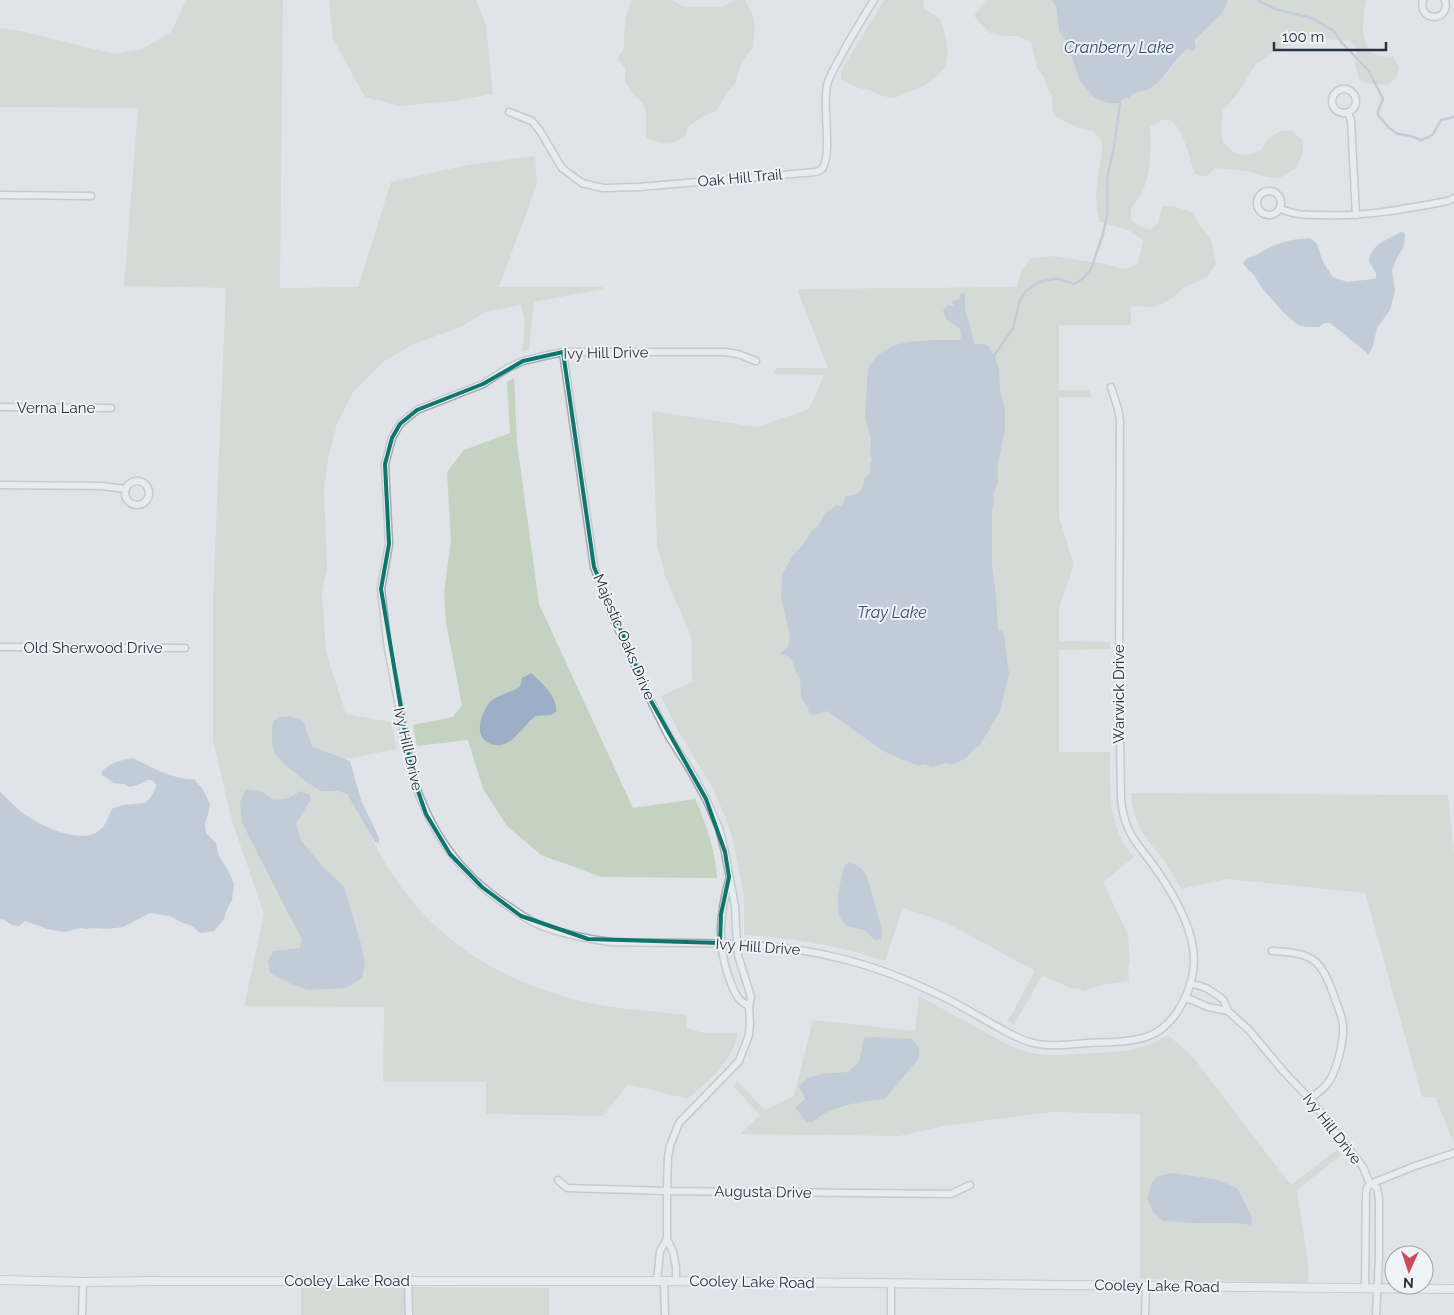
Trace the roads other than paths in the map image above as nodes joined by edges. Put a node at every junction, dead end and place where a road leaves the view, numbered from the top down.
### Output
1 (874, 0) edge
2 (1423, 0) edge
3 (1445, 0) edge
4 (509, 112) dead end
5 (1348, 112) dead end
6 (0, 196) edge
7 (91, 196) dead end
8 (1454, 198) edge
9 (1280, 208) dead end
10 (1356, 215) junction
11 (563, 352) junction
12 (756, 361) dead end
13 (1111, 387) dead end
14 (0, 407) edge
15 (111, 408) dead end
16 (0, 485) edge
17 (126, 490) dead end
18 (0, 647) edge
19 (186, 648) dead end
20 (730, 877) junction
21 (720, 943) junction
22 (736, 944) junction
23 (1272, 951) dead end
24 (1190, 984) junction
25 (1185, 997) junction
26 (749, 1006) junction
27 (1228, 1011) junction
28 (1310, 1099) junction
29 (1454, 1153) edge
30 (558, 1180) dead end
31 (1370, 1184) junction
32 (970, 1185) dead end
33 (667, 1191) junction
34 (667, 1239) junction
35 (0, 1280) edge
36 (408, 1280) junction
37 (661, 1281) junction
38 (676, 1281) junction
39 (83, 1282) junction
40 (891, 1283) junction
41 (1146, 1286) junction
42 (1365, 1289) junction
43 (1376, 1289) junction
44 (1454, 1289) edge
45 (82, 1315) edge
46 (409, 1315) edge
47 (665, 1315) edge
48 (891, 1315) edge
49 (1145, 1315) edge
50 (1376, 1315) edge

1 - 4 street, Oak Hill Trail
2 - 3 street
5 - 10 street
6 - 7 street
8 - 10 street
9 - 10 street
11 - 12 street, Ivy Hill Drive
11 - 20 street, Majestic Oaks Drive
11 - 21 street, Ivy Hill Drive
13 - 24 street, Warwick Drive
14 - 15 street, Verna Lane
16 - 17 street
18 - 19 street, Old Sherwood Drive
20 - 21 street, Majestic Oaks Drive
20 - 22 street, Majestic Oaks Drive
21 - 22 street, Ivy Hill Drive
21 - 26 street, Majestic Oaks Drive
22 - 25 street, Ivy Hill Drive
22 - 26 street, Majestic Oaks Drive
23 - 28 street
24 - 25 street, Ivy Hill Drive
24 - 27 street, Ivy Hill Drive
25 - 27 street, Ivy Hill Drive
26 - 33 street, Majestic Oaks Drive
27 - 28 street, Ivy Hill Drive
28 - 31 street, Ivy Hill Drive
29 - 31 street
30 - 33 street, Augusta Drive
31 - 42 street
31 - 43 street
32 - 33 street, Augusta Drive
33 - 34 street, Majestic Oaks Drive
34 - 37 street, Majestic Oaks Drive
34 - 38 street, Majestic Oaks Drive
35 - 39 street, Cooley Lake Road
36 - 37 street, Cooley Lake Road
36 - 39 street, Cooley Lake Road
36 - 46 street
37 - 38 street, Cooley Lake Road
37 - 47 street, Majestic Oaks Drive
38 - 40 street, Cooley Lake Road
39 - 45 street
40 - 41 street, Cooley Lake Road
40 - 48 street
41 - 42 street, Cooley Lake Road
41 - 49 street
42 - 43 street, Cooley Lake Road
43 - 44 street, Cooley Lake Road
43 - 50 street

